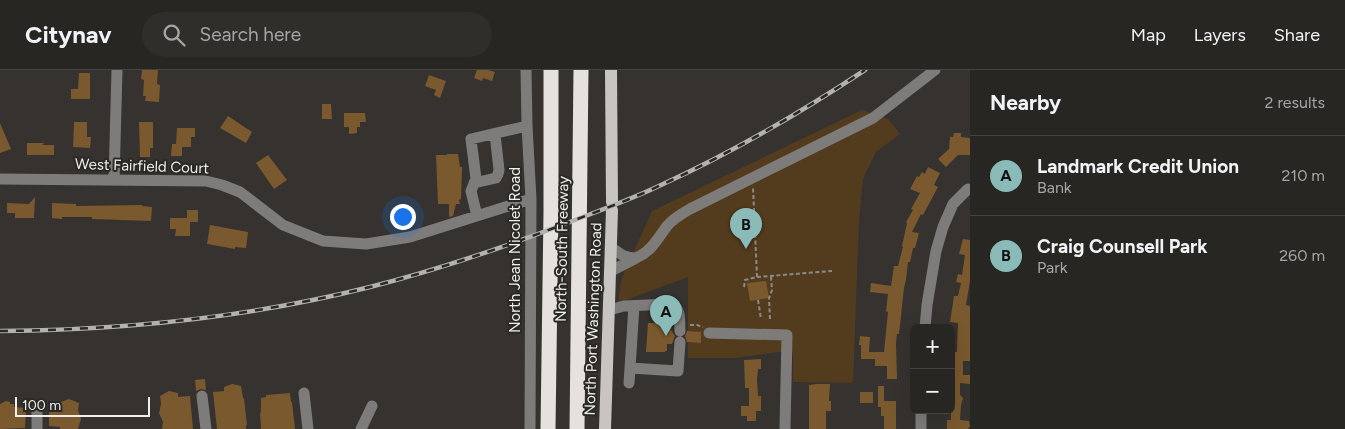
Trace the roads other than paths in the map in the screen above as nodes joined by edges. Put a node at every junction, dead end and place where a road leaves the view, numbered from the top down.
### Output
1 (117, 70) edge
2 (526, 70) edge
3 (550, 70) edge
4 (581, 70) edge
5 (610, 70) edge
6 (935, 70) edge
7 (527, 126) junction
8 (495, 134) junction
9 (0, 179) edge
10 (114, 180) junction
11 (474, 183) junction
12 (968, 188) dead end
13 (531, 199) junction
14 (478, 216) junction
15 (612, 248) junction
16 (636, 258) junction
17 (611, 271) junction
18 (634, 306) junction
19 (609, 310) junction
20 (925, 324) edge
21 (709, 333) road end
22 (630, 368) junction
23 (629, 382) dead end
24 (304, 393) dead end
25 (202, 396) dead end
26 (372, 406) dead end
27 (38, 409) dead end
28 (921, 414) edge
29 (37, 429) edge
30 (206, 429) edge
31 (308, 429) edge
32 (361, 429) edge
33 (530, 429) edge
34 (548, 429) edge
35 (577, 429) edge
36 (606, 429) edge
37 (785, 429) edge
38 (921, 429) edge

1 - 10 street
2 - 7 street, North Jean Nicolet Road
3 - 34 highway, North-South Freeway
4 - 35 highway, North-South Freeway
5 - 15 main road, North Port Washington Road
6 - 16 street
7 - 8 street
7 - 13 street, North Jean Nicolet Road
8 - 11 street
8 - 11 street
9 - 10 street, West Fairfield Court
10 - 14 street, West Fairfield Court
11 - 14 street
12 - 20 street
13 - 14 street, West Fairfield Court
13 - 33 street, North Jean Nicolet Road
15 - 16 street
15 - 17 main road, North Port Washington Road
16 - 17 street
17 - 19 main road, North Port Washington Road
18 - 19 street
18 - 22 street
18 - 22 street
19 - 36 main road, North Port Washington Road
21 - 37 street
22 - 23 street
24 - 31 street
25 - 30 street
26 - 32 street
27 - 29 street
28 - 38 street

